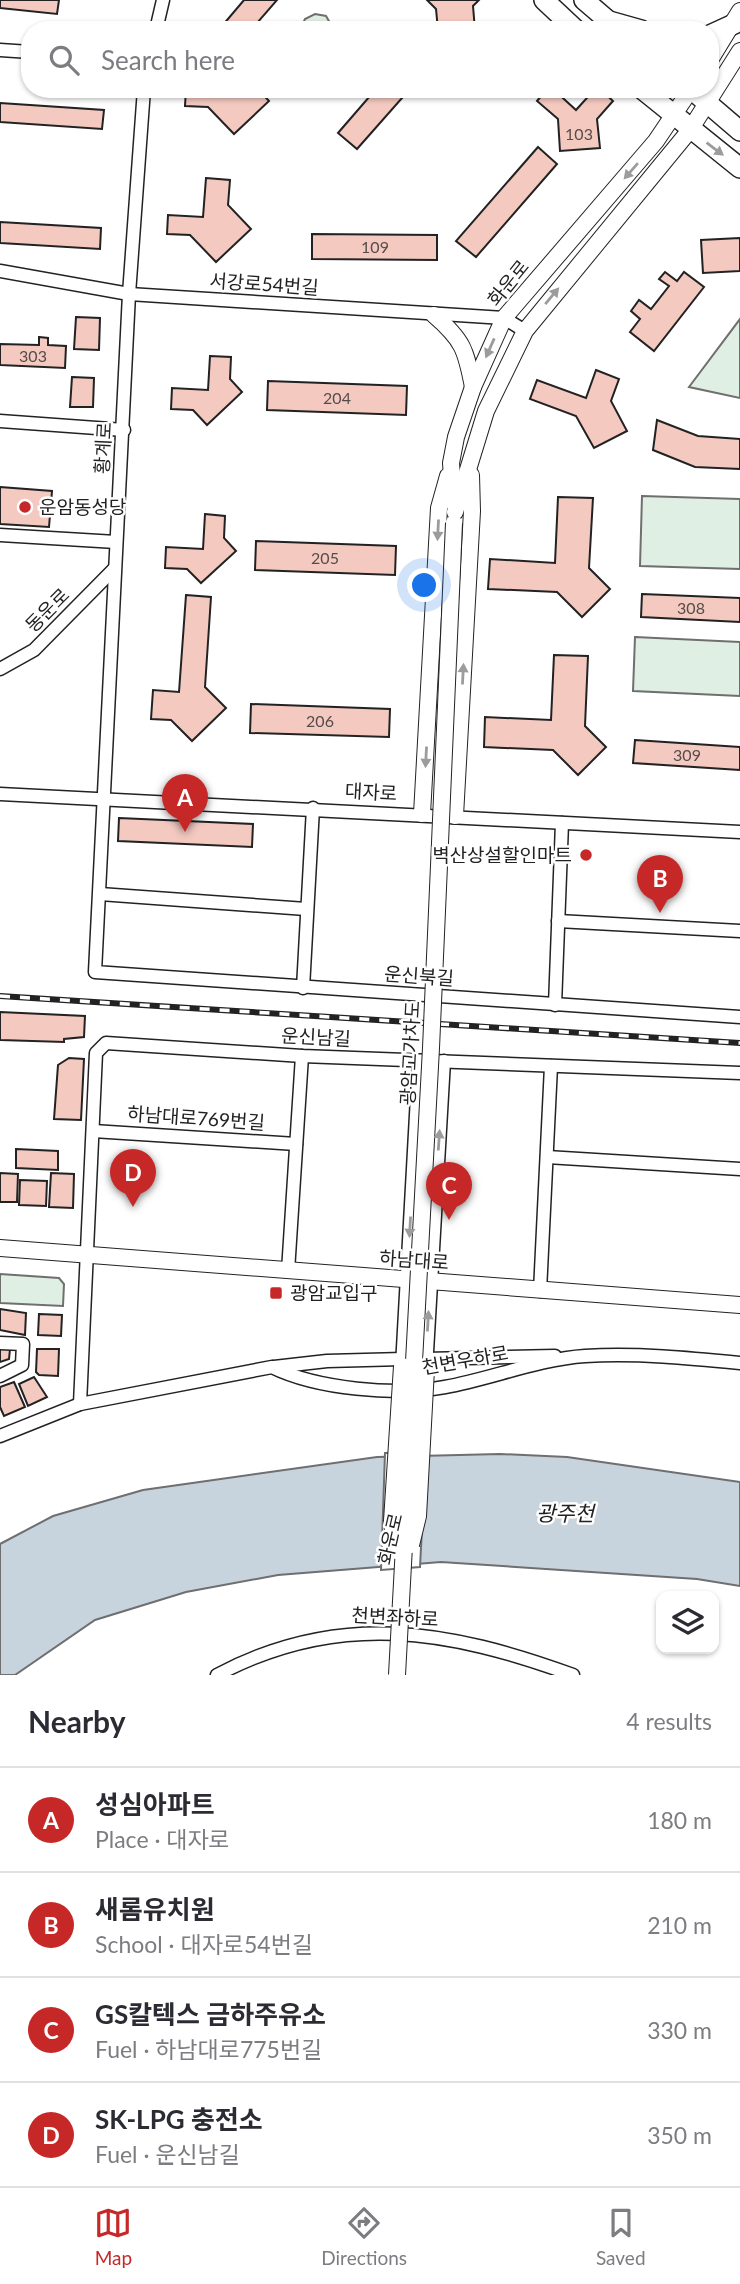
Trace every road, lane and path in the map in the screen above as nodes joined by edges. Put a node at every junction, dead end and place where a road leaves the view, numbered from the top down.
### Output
1 (163, 0) edge
2 (544, 0) edge
3 (584, 0) edge
4 (737, 17) edge
5 (158, 21) edge
6 (566, 21) edge
7 (609, 21) edge
8 (719, 30) edge
9 (719, 46) edge
10 (0, 50) edge
11 (21, 51) edge
12 (740, 51) edge
13 (719, 83) edge
14 (143, 98) edge
15 (652, 98) edge
16 (685, 98) edge
17 (701, 98) edge
18 (709, 98) edge
19 (706, 103) junction
20 (673, 117) junction
21 (690, 130) junction
22 (740, 131) edge
23 (740, 168) edge
24 (0, 271) edge
25 (129, 294) junction
26 (435, 315) junction
27 (504, 318) junction
28 (524, 331) junction
29 (473, 387) junction
30 (0, 421) edge
31 (124, 430) junction
32 (451, 463) junction
33 (471, 466) junction
34 (455, 518) junction
35 (0, 535) edge
36 (116, 542) junction
37 (114, 569) junction
38 (0, 669) edge
39 (0, 794) edge
40 (104, 798) junction
41 (313, 808) junction
42 (422, 814) junction
43 (455, 816) junction
44 (562, 824) junction
45 (740, 832) edge
46 (100, 894) junction
47 (306, 909) junction
48 (558, 921) junction
49 (740, 931) edge
50 (95, 972) joint
51 (303, 988) junction
52 (555, 1005) junction
53 (740, 1017) edge
54 (302, 1056) junction
55 (419, 1060) junction
56 (443, 1061) junction
57 (551, 1066) junction
58 (740, 1073) edge
59 (93, 1131) junction
60 (296, 1144) junction
61 (547, 1157) junction
62 (740, 1169) edge
63 (0, 1248) edge
64 (86, 1255) junction
65 (288, 1271) junction
66 (407, 1280) junction
67 (430, 1282) junction
68 (540, 1291) junction
69 (740, 1305) edge
70 (0, 1343) edge
71 (583, 1356) junction
72 (403, 1363) junction
73 (740, 1363) edge
74 (426, 1364) junction
75 (272, 1367) junction
76 (0, 1376) edge
77 (80, 1404) junction
78 (0, 1436) edge
79 (401, 1585) junction
80 (217, 1675) edge
81 (397, 1675) edge
82 (573, 1675) edge

1 - 5 street
2 - 6 main road
3 - 7 main road
4 - 8 main road
4 - 9 street
10 - 11 street
12 - 13 street
14 - 25 street, 황계로
15 - 20 main road
16 - 20 street, 화운로
17 - 19 main road
18 - 19 street
19 - 21 street
19 - 22 main road
20 - 21 main road
20 -> 27 street, 화운로
21 -> 23 main road
28 -> 21 street
24 - 25 street, 서강로54번길
25 - 26 street, 서강로54번길
25 - 31 street, 황계로
26 - 27 street, 서강로54번길
26 - 29 street
27 - 28 street
27 -> 29 street, 화운로
28 - 33 street
29 - 32 street, 화운로
30 - 31 street
31 - 36 street, 황계로
32 - 34 street, 화운로
32 -> 42 street
33 - 34 street
43 -> 33 street
34 - 79 street, 광암고가차도, bridge
35 - 36 street
36 - 37 street, 황계로
37 - 38 street, 동운로
37 - 40 street, 황계로
39 - 40 street, 대자로
40 - 41 street, 대자로
40 - 46 street, 황계로
41 - 42 street, 대자로
41 - 47 street
42 - 43 street, 대자로
43 - 44 street, 대자로
44 - 45 street, 대자로
44 - 48 street
46 - 47 street
46 - 50 street, 황계로
47 - 51 street
48 - 49 street
48 - 52 street
50 - 51 street, 운신북길
51 - 52 street, 운신북길
52 - 53 street, 운신북길
54 - 55 street, 운신남길
54 - 59 street, 운신남길
54 - 60 street
55 - 56 street, 운신남길
55 -> 66 street, 화운로
56 - 57 street, 운신남길
67 -> 56 street, 화운로
57 - 58 street, 운신남길
57 - 61 street
59 - 60 street, 하남대로769번길
59 - 64 street, 운신남길
60 - 65 street
61 - 62 street
61 - 68 street
63 - 64 street, 하남대로
64 - 65 street, 하남대로
64 - 77 street
65 - 66 street, 하남대로
66 - 67 street, 하남대로
66 - 72 street, 화운로
67 - 68 street, 하남대로
74 -> 67 street, 화운로
68 - 69 street, 하남대로
70 - 76 street
71 - 73 street, 천변우하로
71 - 74 street, 천변우하로
71 - 75 street, 천변우하로
72 - 75 street, 천변우하로
72 - 79 street, 화운로, bridge
74 - 79 street, 화운로, bridge
75 - 77 street, 천변우하로
77 - 78 street, 천변우하로
79 - 81 street, bridge
80 - 82 street, 천변좌하로

